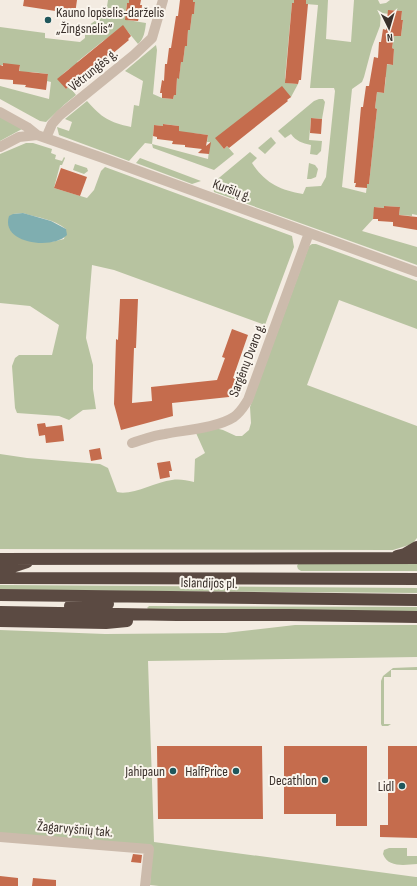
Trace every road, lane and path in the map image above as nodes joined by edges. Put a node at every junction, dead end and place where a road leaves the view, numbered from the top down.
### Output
1 (163, 0) edge
2 (0, 112) edge
3 (42, 137) junction
4 (0, 146) edge
5 (309, 233) junction
6 (417, 272) edge
7 (132, 443) dead end
8 (417, 546) edge
9 (0, 554) edge
10 (40, 558) junction
11 (388, 558) junction
12 (417, 558) edge
13 (0, 559) edge
14 (0, 572) edge
15 (0, 578) edge
16 (53, 578) junction
17 (417, 579) edge
18 (0, 595) edge
19 (193, 598) junction
20 (417, 600) edge
21 (0, 611) edge
22 (177, 615) junction
23 (417, 617) edge
24 (0, 621) edge
25 (0, 837) edge
26 (146, 886) edge

1 - 3 street, Vėtrungės g.
2 - 3 street, Kuršių g.
3 - 4 street, Kuršių g.
3 - 5 street, Kuršių g.
5 - 6 street, Kuršių g.
5 - 7 street, Sargėnų Dvaro g.
8 - 11 highway
9 - 10 highway
10 - 11 highway
10 - 13 highway
10 - 14 highway
11 - 12 highway
14 - 16 highway
15 - 16 highway, Islandijos pl.
16 - 17 highway, Islandijos pl.
18 - 19 highway, Islandijos pl.
19 - 20 highway, Islandijos pl.
19 - 21 highway
21 - 22 highway
22 - 23 highway
22 - 24 highway
25 - 26 street, Žagarvyšnių tak.

